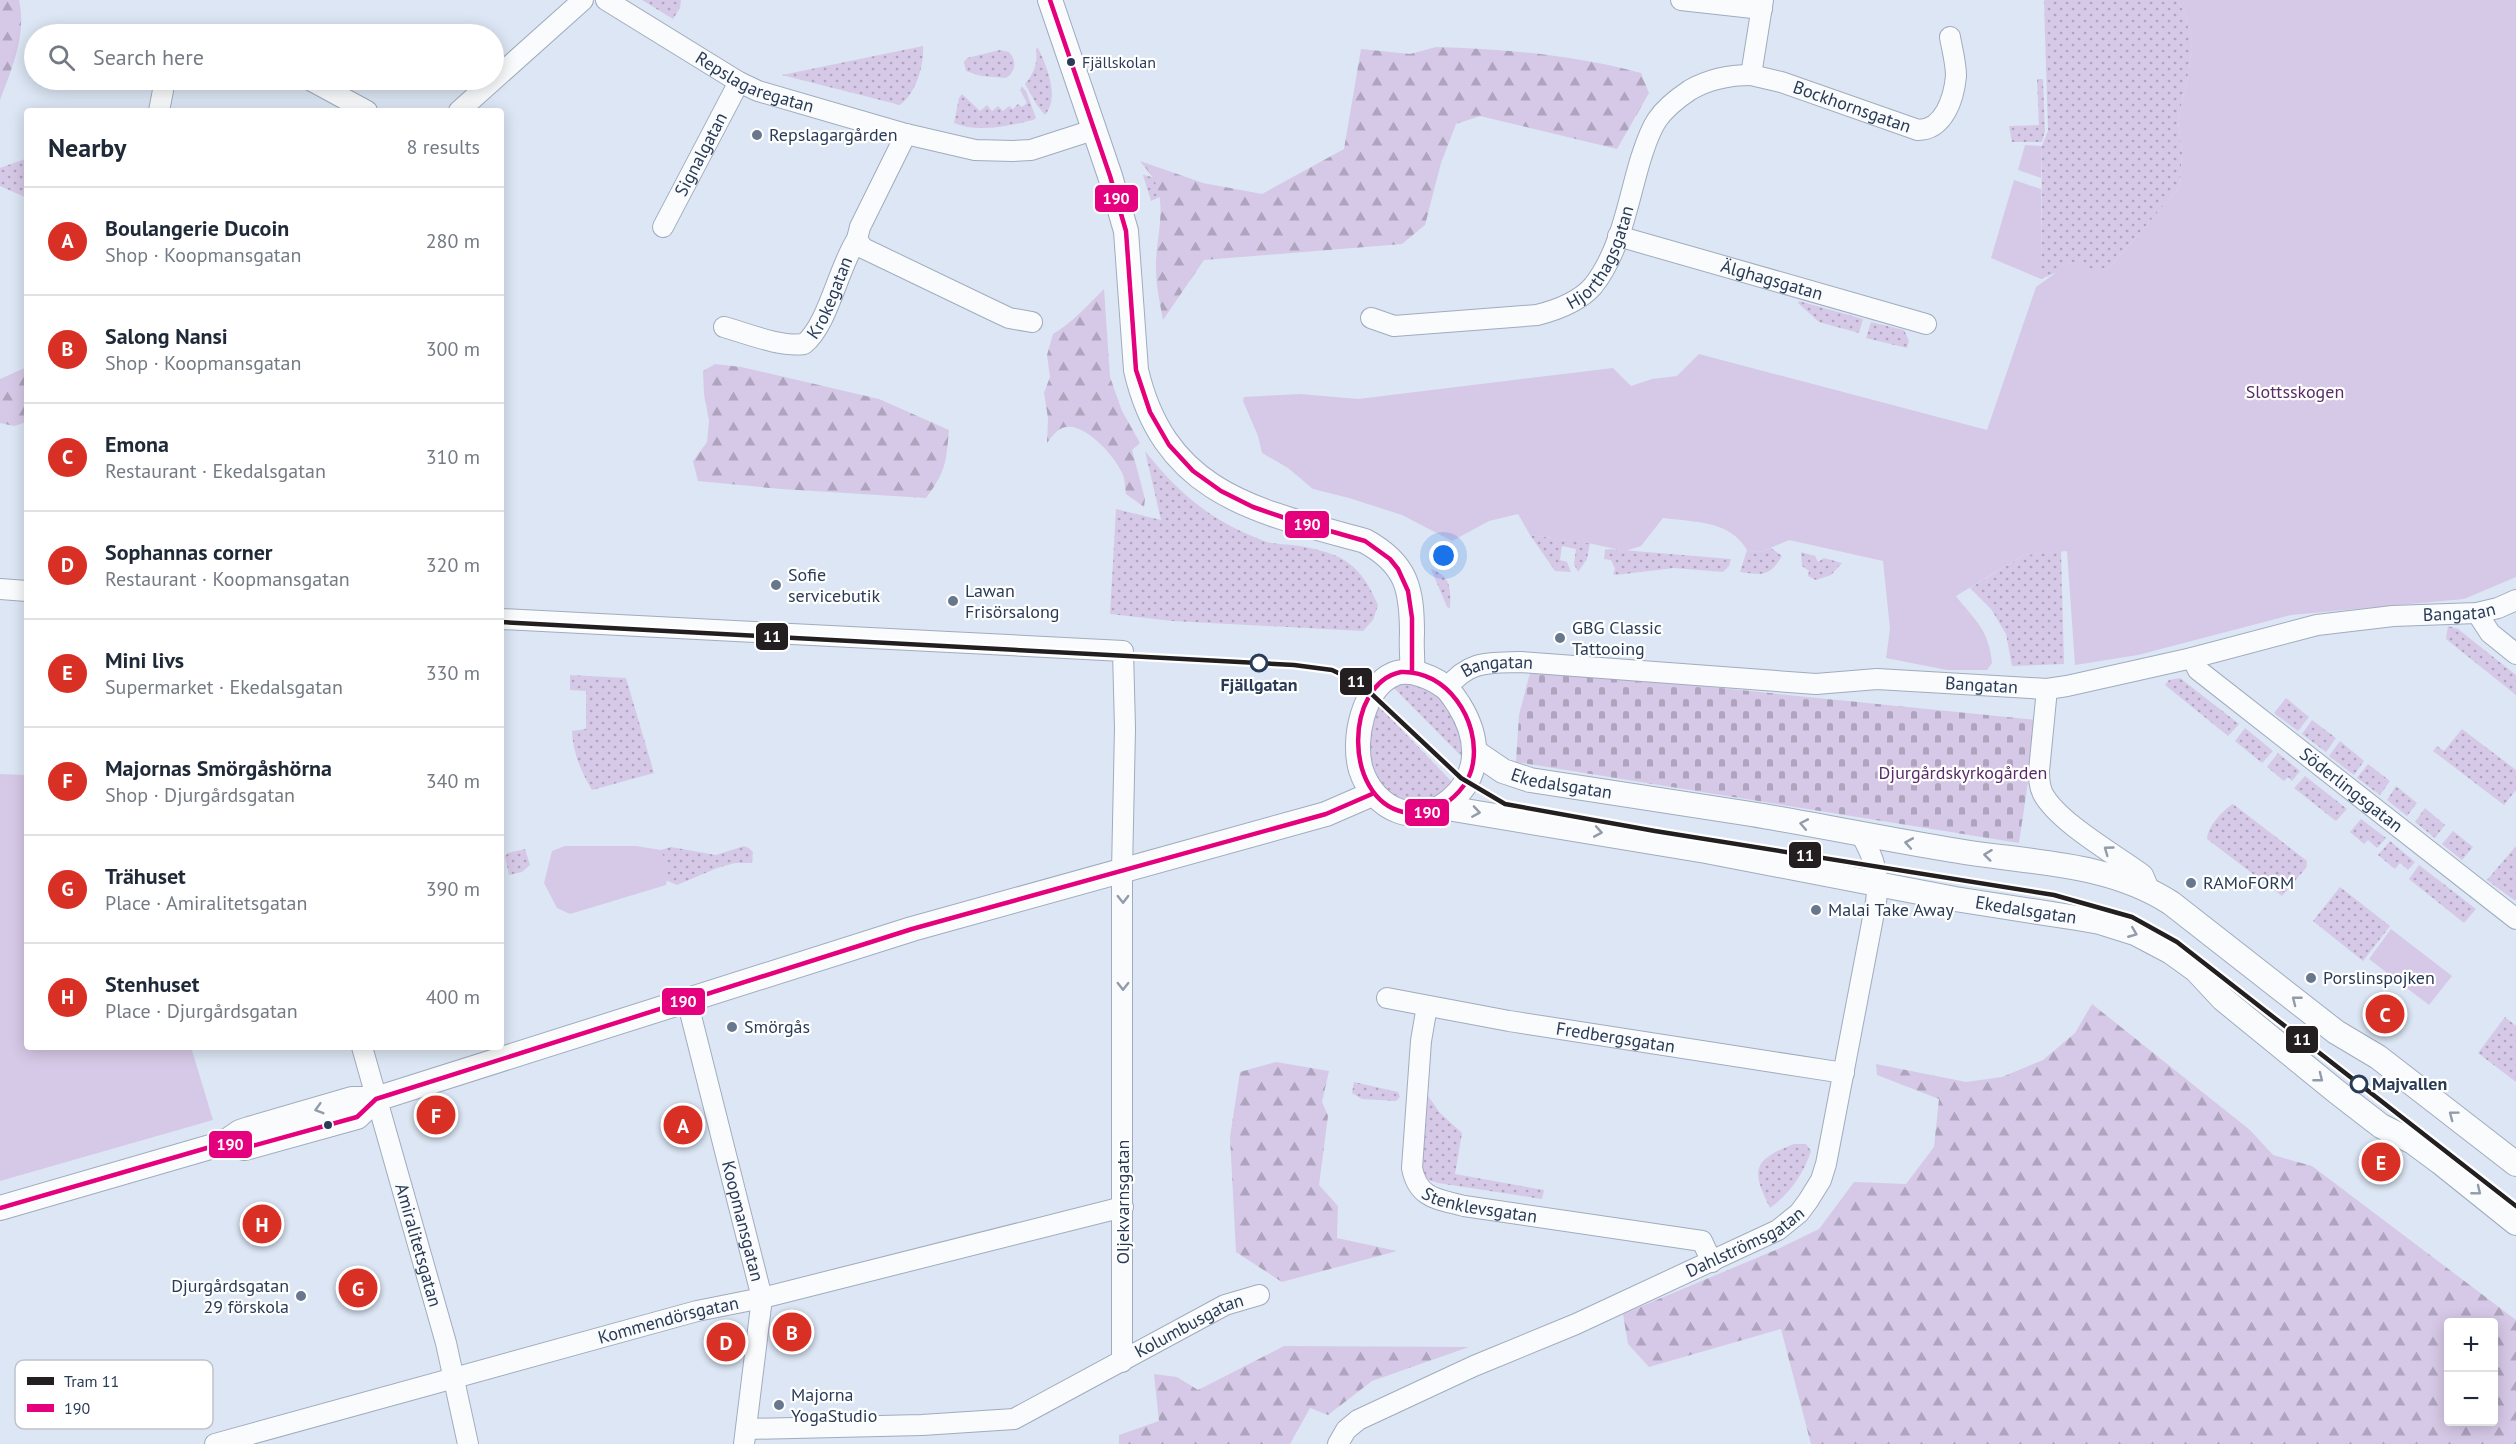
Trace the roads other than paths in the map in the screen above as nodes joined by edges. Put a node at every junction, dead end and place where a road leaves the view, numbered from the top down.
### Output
1 (583, 0) edge
2 (606, 0) edge
3 (1050, 0) edge
4 (1682, 0) edge
5 (1763, 5) edge
6 (1950, 37) dead end
7 (504, 71) edge
8 (1751, 75) junction
9 (739, 82) junction
10 (163, 90) edge
11 (328, 90) edge
12 (482, 90) edge
13 (160, 108) edge
14 (361, 108) edge
15 (462, 108) edge
16 (1093, 130) junction
17 (906, 134) junction
18 (663, 226) dead end
19 (1618, 236) junction
20 (857, 239) junction
21 (1371, 318) dead end
22 (1032, 322) dead end
23 (1926, 324) dead end
24 (724, 327) dead end
25 (0, 589) edge
26 (24, 591) edge
27 (2516, 600) edge
28 (2477, 613) junction
29 (504, 619) edge
30 (2516, 654) edge
31 (2192, 658) junction
32 (1412, 672) junction
33 (1447, 688) junction
34 (2047, 688) junction
35 (1475, 753) junction
36 (1372, 794) junction
37 (1441, 807) junction
38 (1861, 835) junction
39 (1122, 871) junction
40 (1879, 885) junction
41 (2150, 889) junction
42 (2516, 920) edge
43 (1388, 998) dead end
44 (687, 1000) junction
45 (1427, 1006) junction
46 (363, 1050) edge
47 (1844, 1073) junction
48 (376, 1099) junction
49 (2516, 1164) edge
50 (1123, 1207) junction
51 (0, 1208) edge
52 (2516, 1223) edge
53 (1712, 1262) junction
54 (1259, 1295) dead end
55 (762, 1298) junction
56 (1122, 1362) junction
57 (452, 1378) junction
58 (746, 1436) edge
59 (215, 1444) edge
60 (468, 1444) edge
61 (1338, 1444) edge

1 - 7 street
2 - 9 street, Repslagaregatan
3 - 16 street
4 - 5 street
5 - 8 street
6 - 8 street, Bockhornsgatan
8 - 19 street, Hjorthagsgatan
9 - 17 street, Repslagaregatan
9 - 18 street, Signalgatan
10 - 13 street
11 - 14 street
12 - 15 street
16 - 17 street, Repslagaregatan
16 - 32 street
17 - 20 street, Krokegatan
19 - 21 street, Hjorthagsgatan
19 - 23 street, Älghagsgatan
20 - 22 street, Krokegatan
20 - 24 street, Krokegatan
25 - 26 street
27 - 28 street, Bangatan
28 - 30 street
28 - 31 street, Bangatan
29 - 39 street, Oljekvarnsgatan
31 - 34 street, Bangatan
31 - 42 street, Söderlingsgatan
32 - 33 street
32 - 36 street
33 - 34 street, Bangatan
33 - 35 street
41 -> 34 street, Ekedalsgatan
35 - 37 street
38 -> 35 street, Ekedalsgatan
36 - 37 street
36 - 39 street
37 -> 40 street, Ekedalsgatan
38 - 40 street, Dahlströmsgatan
41 -> 38 street, Ekedalsgatan
39 - 44 street
39 -> 50 street, Oljekvarnsgatan
40 - 47 street, Dahlströmsgatan
40 -> 52 street, Ekedalsgatan
49 -> 41 street, Ekedalsgatan
43 - 45 street, Fredbergsgatan
44 - 48 street
44 - 55 street, Koopmansgatan
45 - 47 street, Fredbergsgatan
45 - 53 street, Stenklevsgatan
46 - 48 street, Amiralitetsgatan
47 - 53 street, Dahlströmsgatan
48 - 51 street
48 - 57 street, Amiralitetsgatan
50 - 55 street, Kommendörsgatan
50 - 56 street, Oljekvarnsgatan
53 - 61 street, Dahlströmsgatan
54 - 56 street, Kolumbusgatan
55 - 57 street, Kommendörsgatan
55 - 58 street, Koopmansgatan
56 - 58 street
57 - 59 street, Kommendörsgatan
57 - 60 street, Amiralitetsgatan

